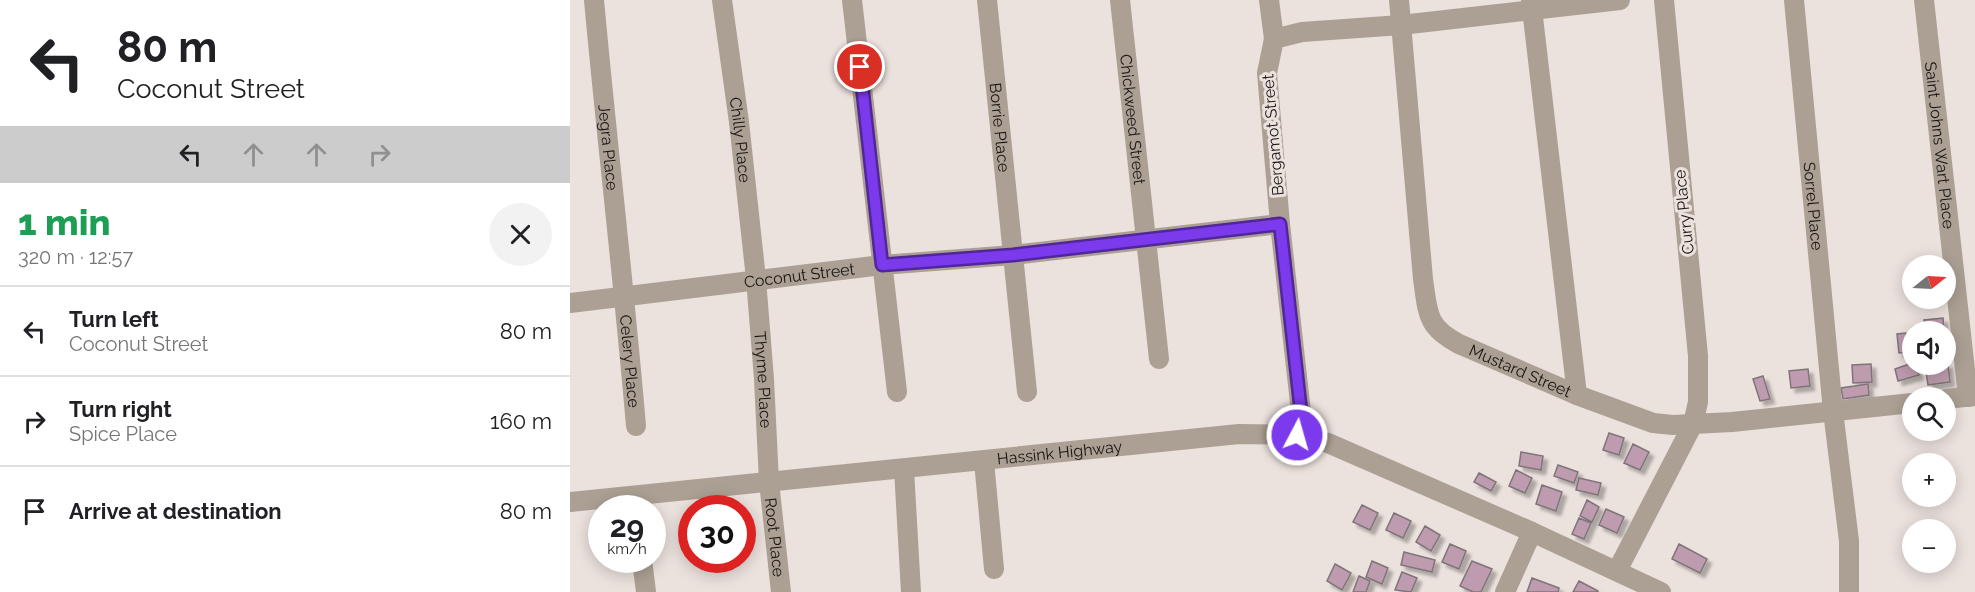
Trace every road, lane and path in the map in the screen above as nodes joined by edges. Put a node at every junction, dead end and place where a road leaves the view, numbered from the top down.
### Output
1 (594, 0) edge
2 (722, 0) edge
3 (852, 0) edge
4 (987, 0) edge
5 (1120, 0) edge
6 (1269, 0) edge
7 (1399, 0) edge
8 (1620, 0) edge
9 (1664, 0) edge
10 (1794, 0) edge
11 (1924, 0) edge
12 (1532, 5) edge
13 (1401, 24) junction
14 (1274, 39) junction
15 (1280, 224) junction
16 (1146, 239) junction
17 (1013, 255) junction
18 (882, 265) junction
19 (756, 279) junction
20 (625, 296) junction
21 (570, 303) edge
22 (1159, 359) dead end
23 (897, 392) dead end
24 (1027, 392) dead end
25 (1577, 395) junction
26 (1972, 396) edge
27 (1956, 398) edge
28 (1902, 404) edge
29 (1833, 411) junction
30 (1693, 424) junction
31 (636, 426) dead end
32 (1297, 435) junction
33 (984, 461) junction
34 (904, 469) junction
35 (769, 482) junction
36 (666, 497) edge
37 (570, 502) edge
38 (588, 502) edge
39 (1532, 532) junction
40 (994, 569) dead end
41 (1617, 571) junction
42 (644, 573) edge
43 (646, 592) edge
44 (781, 592) edge
45 (910, 592) edge
46 (1505, 592) edge
47 (1661, 592) edge
48 (1849, 592) edge

1 - 20 street, Jegra Place
2 - 19 street, Chilly Place
3 - 18 street
4 - 17 street, Borrie Place
5 - 16 street, Chickweed Street
6 - 14 street, Bergamot Street
7 - 13 street, Mustard Street
8 - 12 street
9 - 30 street, Curry Place
10 - 29 street, Sorrel Place
11 - 26 street, Saint Johns Wart Place
12 - 13 street
12 - 25 street
13 - 14 street
13 - 25 street, Mustard Street
14 - 15 street, Bergamot Street
15 - 16 street, Coconut Street
15 - 32 street, Bergamot Street
16 - 17 street, Coconut Street
16 - 22 street, Chickweed Street
17 - 18 street, Coconut Street
17 - 24 street, Borrie Place
18 - 19 street, Coconut Street
18 - 23 street
19 - 20 street, Coconut Street
19 - 35 street, Thyme Place
20 - 21 street, Coconut Street
20 - 31 street, Celery Place
25 - 30 street, Mustard Street
26 - 27 street
28 - 29 street, Mustard Street
29 - 30 street, Mustard Street
29 - 48 street, Sorrel Place
30 - 41 street, Curry Place
32 - 33 street, Hassink Highway
32 - 39 street, Hassink Highway
33 - 34 street, Hassink Highway
33 - 40 street
34 - 35 street, Hassink Highway
34 - 45 street
35 - 36 street, Hassink Highway
35 - 44 street, Root Place
37 - 38 street, Hassink Highway
39 - 41 street, Hassink Highway
39 - 46 street
41 - 47 street, Hassink Highway
42 - 43 street

